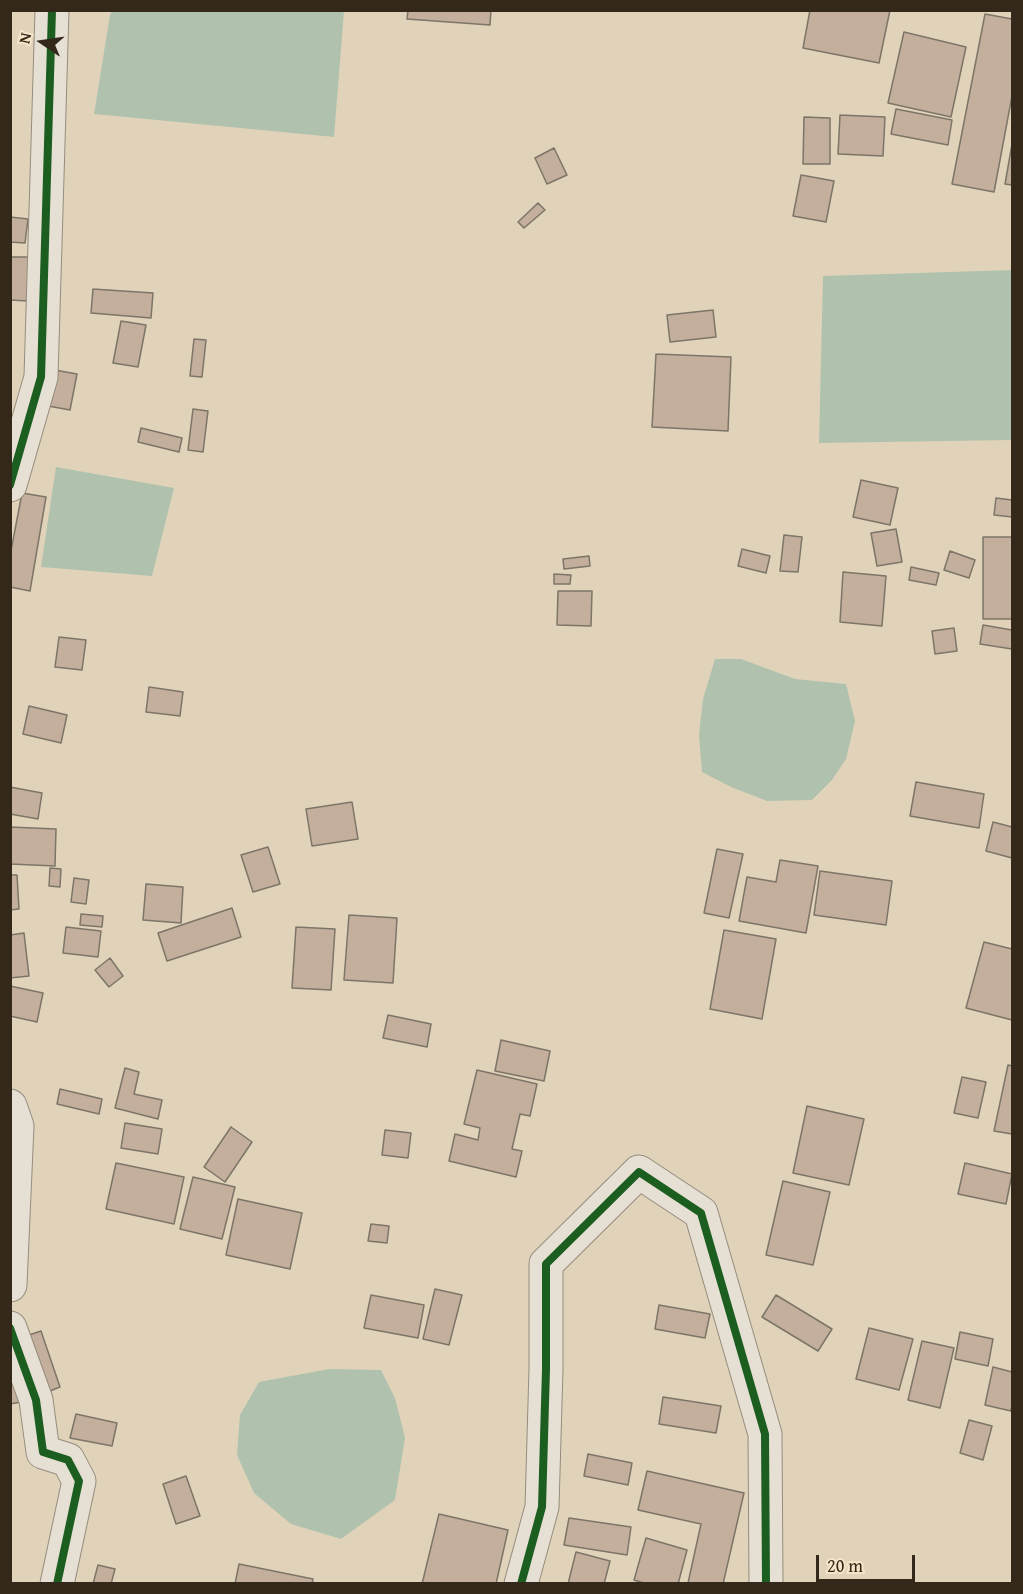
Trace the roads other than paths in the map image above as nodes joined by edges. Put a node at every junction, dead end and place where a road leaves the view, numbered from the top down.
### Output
1 (52, 10) edge
2 (10, 485) edge
3 (10, 1106) edge
4 (10, 1285) edge
5 (10, 1328) edge
6 (57, 1584) edge
7 (521, 1584) edge
8 (766, 1584) edge

1 - 2 street
3 - 4 street
5 - 6 street
7 - 8 street

